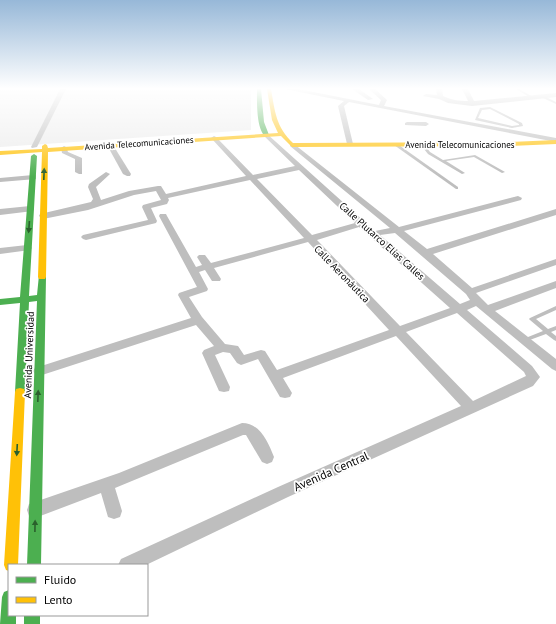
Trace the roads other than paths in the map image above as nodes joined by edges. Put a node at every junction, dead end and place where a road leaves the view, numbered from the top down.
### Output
1 (49, 118) edge
2 (262, 118) edge
3 (273, 118) edge
4 (344, 118) edge
5 (422, 118) edge
6 (451, 118) edge
7 (476, 118) edge
8 (509, 118) edge
9 (406, 122) dead end
10 (487, 124) junction
11 (278, 133) junction
12 (265, 134) junction
13 (214, 138) junction
14 (556, 141) edge
15 (350, 144) junction
16 (394, 144) junction
17 (422, 144) junction
18 (110, 145) junction
19 (292, 145) junction
20 (34, 148) junction
21 (45, 148) junction
22 (64, 148) junction
23 (0, 149) edge
24 (0, 153) edge
25 (442, 161) junction
26 (300, 167) junction
27 (79, 172) dead end
28 (503, 172) dead end
29 (463, 173) dead end
30 (106, 174) dead end
31 (127, 174) dead end
32 (33, 177) junction
33 (251, 178) junction
34 (0, 180) edge
35 (457, 188) dead end
36 (163, 197) junction
37 (518, 198) dead end
38 (95, 204) junction
39 (30, 209) junction
40 (0, 212) edge
41 (556, 212) edge
42 (43, 216) junction
43 (163, 216) dead end
44 (361, 224) junction
45 (396, 229) junction
46 (373, 234) junction
47 (86, 237) dead end
48 (309, 239) junction
49 (27, 248) junction
50 (0, 250) edge
51 (426, 253) junction
52 (202, 256) dead end
53 (556, 262) edge
54 (208, 266) junction
55 (194, 270) junction
56 (216, 279) dead end
57 (556, 284) edge
58 (470, 292) junction
59 (41, 301) junction
60 (0, 302) edge
61 (477, 302) junction
62 (25, 303) junction
63 (556, 308) edge
64 (458, 309) junction
65 (0, 310) edge
66 (487, 310) junction
67 (198, 320) junction
68 (556, 328) edge
69 (398, 331) junction
70 (547, 332) junction
71 (556, 339) edge
72 (525, 340) junction
73 (222, 348) junction
74 (556, 366) edge
75 (39, 371) junction
76 (275, 376) junction
77 (534, 377) joint
78 (224, 387) dead end
79 (285, 394) dead end
80 (471, 408) junction
81 (267, 457) dead end
82 (106, 485) junction
83 (35, 510) junction
84 (114, 511) dead end
85 (11, 564) edge
86 (34, 564) edge
87 (129, 564) edge
88 (8, 608) edge
89 (7, 619) edge

1 - 20 street
2 - 12 street
3 - 11 street
4 - 15 street
5 - 9 street
6 - 10 street
7 - 10 lane
8 - 10 lane
10 - 14 street
11 - 12 street, Avenida Telecomunicaciones
11 - 19 street, Calle Plutarco Elías Calles
12 - 13 street, Avenida Telecomunicaciones
12 - 21 street, Avenida Telecomunicaciones
12 - 26 street, Calle Plutarco Elías Calles
13 - 18 street, Avenida Telecomunicaciones
13 - 33 street, Calle Aeronáutica
14 - 17 street, Avenida Telecomunicaciones
15 - 16 street, Avenida Telecomunicaciones
15 - 19 street, Avenida Telecomunicaciones
16 - 17 street, Avenida Telecomunicaciones
16 - 35 lane
17 - 25 lane
18 - 22 street, Avenida Telecomunicaciones
18 - 31 street
19 - 45 street, Calle Plutarco Elías Calles
20 - 21 street, Avenida Telecomunicaciones
20 - 23 street, Avenida Telecomunicaciones
20 - 24 street, Avenida Telecomunicaciones
20 - 32 street, Avenida Universidad
21 - 22 street, Avenida Telecomunicaciones
42 -> 21 street, Avenida Universidad
22 - 27 street
25 - 28 lane
25 - 29 lane
26 - 33 street
26 - 44 street, Calle Plutarco Elías Calles
30 - 38 street
32 - 34 street
32 - 39 street, Avenida Universidad
33 - 36 street
33 - 48 street, Calle Aeronáutica
36 - 38 street
36 - 47 street
37 - 45 street
38 - 42 street
39 - 40 street
39 -> 49 street, Avenida Universidad
41 - 51 street
42 - 59 street, Avenida Universidad
43 - 55 street
44 - 46 street, Calle Plutarco Elías Calles
44 - 48 street
45 - 46 street
45 - 51 street, Calle Plutarco Elías Calles
46 - 64 street, Calle Plutarco Elías Calles
48 - 54 street
48 - 69 street, Calle Aeronáutica
49 - 50 street
49 - 62 street, Avenida Universidad
51 - 58 street, Calle Plutarco Elías Calles
52 - 54 street
53 - 58 street
54 - 55 street
54 - 56 street
55 - 67 street
57 - 66 street
58 - 61 street, Calle Plutarco Elías Calles
59 - 62 street
59 - 75 street, Avenida Universidad
60 - 62 street
61 - 64 street
61 - 66 street, Calle Plutarco Elías Calles
62 - 65 street
62 -> 85 street, Avenida Universidad
63 - 70 lane
64 - 69 street
64 - 77 street, Calle Plutarco Elías Calles
66 - 72 street, Calle Plutarco Elías Calles
67 - 73 street
67 - 75 street
68 - 70 lane
69 - 76 street
69 - 80 street, Calle Aeronáutica
70 - 71 lane
70 - 72 lane
72 - 74 street, Calle Plutarco Elías Calles
73 - 76 street
73 - 78 street
83 -> 75 street, Avenida Universidad
76 - 79 street
77 - 80 street, Avenida Central
80 - 87 street, Avenida Central
81 - 82 street
82 - 83 street
82 - 84 street
86 -> 83 street, Avenida Universidad
88 - 89 street

